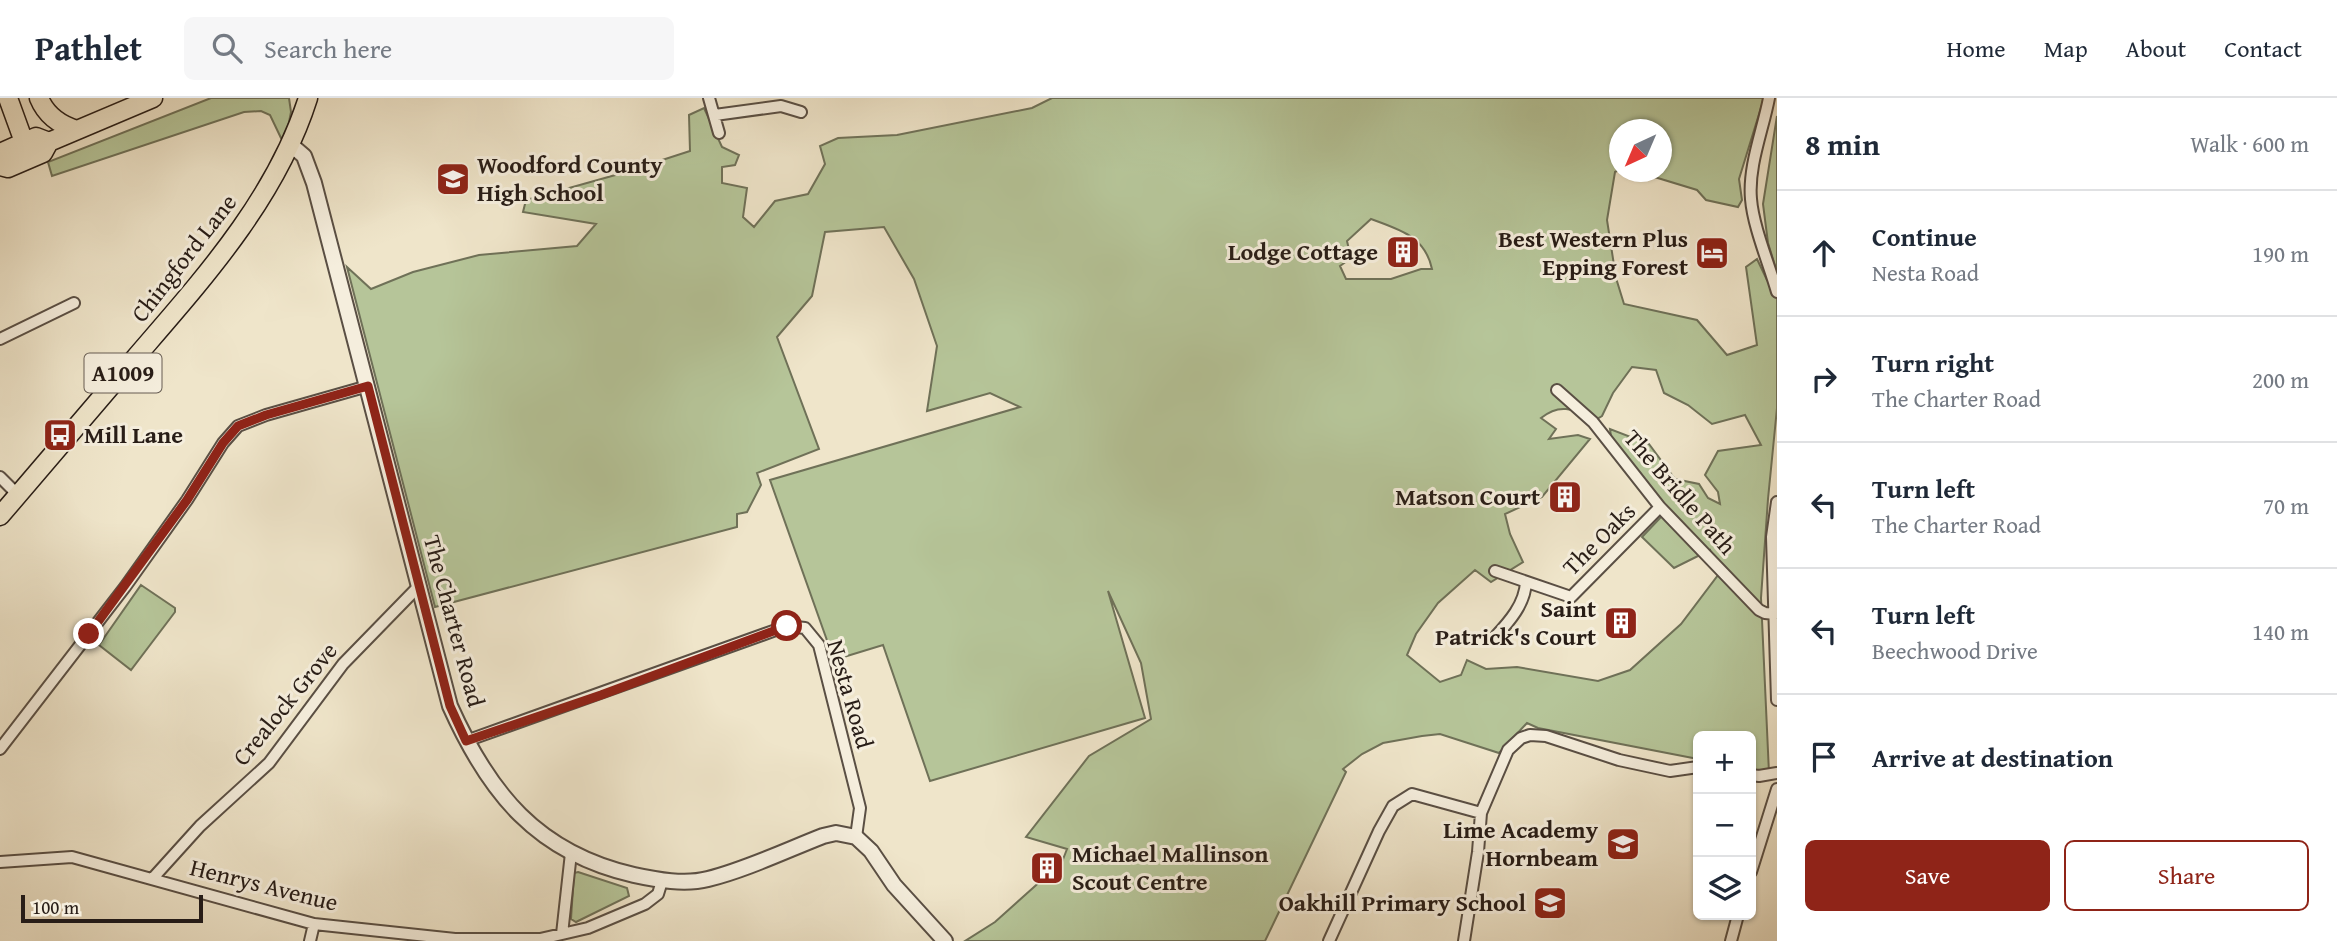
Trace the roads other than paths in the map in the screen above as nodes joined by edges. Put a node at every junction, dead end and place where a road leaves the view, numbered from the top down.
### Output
1 (8, 98) edge
2 (39, 98) edge
3 (153, 98) edge
4 (709, 98) edge
5 (1769, 98) edge
6 (303, 102) edge
7 (802, 112) dead end
8 (715, 115) junction
9 (77, 130) junction
10 (719, 133) dead end
11 (24, 142) junction
12 (49, 142) junction
13 (290, 144) junction
14 (0, 153) edge
15 (0, 166) edge
16 (1777, 292) edge
17 (74, 303) dead end
18 (0, 339) edge
19 (368, 386) junction
20 (1557, 390) dead end
21 (0, 477) edge
22 (18, 495) junction
23 (1777, 502) edge
24 (1660, 507) junction
25 (0, 516) edge
26 (1495, 571) dead end
27 (1526, 582) junction
28 (419, 586) junction
29 (1775, 614) junction
30 (1495, 637) dead end
31 (1777, 700) edge
32 (466, 741) junction
33 (0, 749) edge
34 (1693, 768) edge
35 (1777, 773) edge
36 (1756, 776) edge
37 (1777, 789) edge
38 (1481, 813) junction
39 (856, 837) junction
40 (571, 853) junction
41 (1756, 857) edge
42 (0, 862) edge
43 (153, 878) junction
44 (662, 881) junction
45 (1737, 920) edge
46 (314, 924) junction
47 (562, 934) junction
48 (310, 941) edge
49 (945, 941) edge
50 (1329, 941) edge
51 (1464, 941) edge
52 (1731, 941) edge

1 - 11 main road
2 - 9 main road
3 - 9 main road
4 - 8 street
5 - 16 street
6 - 13 main road, Chingford Lane / A1009
7 - 8 street
8 - 10 street
9 - 12 main road
11 - 12 main road
11 - 14 main road
12 - 15 main road
13 - 19 street, The Charter Road
13 - 22 main road, Chingford Lane / A1009
17 - 18 street
19 - 28 street, The Charter Road
19 - 33 street
20 - 24 street, The Bridle Path
21 - 22 street
22 - 25 main road, Chingford Lane / A1009
23 - 29 street
24 - 27 street, The Oaks
24 - 29 street, The Bridle Path
26 - 27 street, The Oaks
27 - 30 street
28 - 32 street, The Charter Road
28 - 43 street, Crealock Grove
29 - 31 street
32 - 39 street, Nesta Road
32 - 40 street, The Charter Road
34 - 38 street
35 - 36 street
37 - 41 street
38 - 50 street
38 - 51 street
39 - 44 street, The Charter Road
39 - 49 street
40 - 44 street, The Charter Road
40 - 47 street
42 - 43 street, Henrys Avenue
43 - 46 street, Henrys Avenue
44 - 47 street, Henrys Avenue
45 - 52 street
46 - 47 street, Henrys Avenue
46 - 48 street

